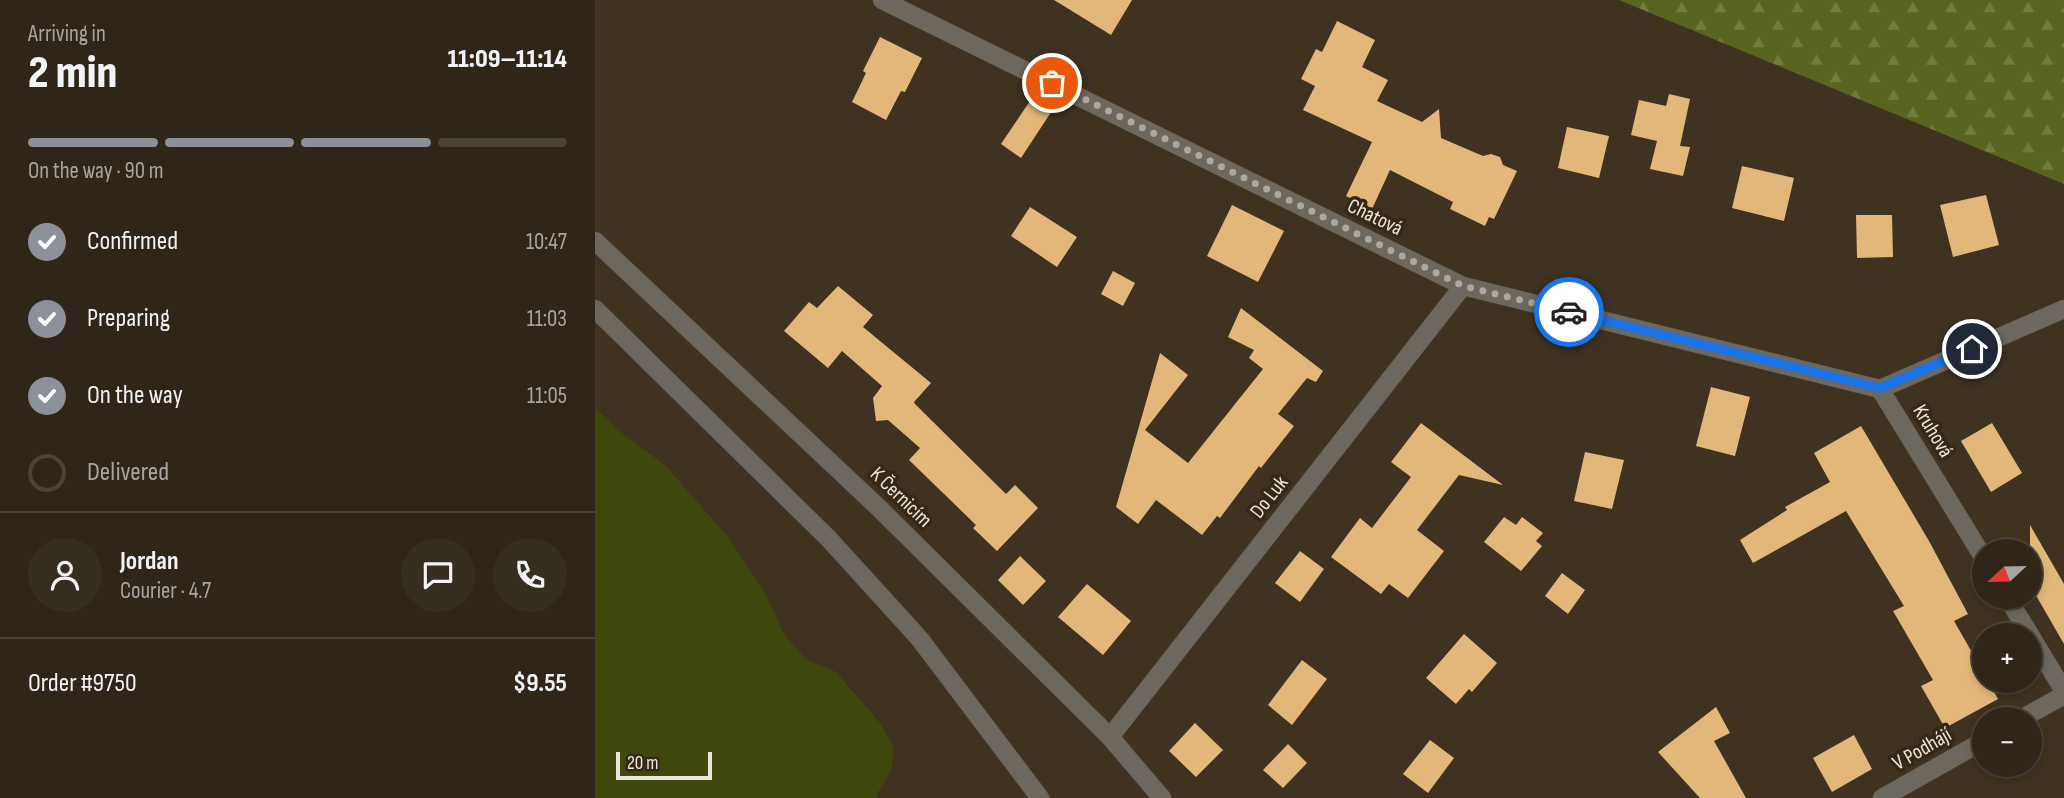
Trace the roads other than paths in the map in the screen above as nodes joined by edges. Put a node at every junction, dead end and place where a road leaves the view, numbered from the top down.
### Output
1 (882, 0) edge
2 (595, 241) edge
3 (1463, 286) junction
4 (595, 309) edge
5 (2064, 310) edge
6 (1880, 388) junction
7 (1972, 539) edge
8 (2014, 609) edge
9 (2064, 693) edge
10 (2041, 707) edge
11 (1110, 737) junction
12 (1972, 747) edge
13 (1040, 798) edge
14 (1162, 798) edge
15 (1882, 798) edge

1 - 3 street, Chatová
2 - 11 street, K Černicím
3 - 6 street, Chatová
3 - 11 street, Do Luk
4 - 13 street
5 - 6 street, Kruhová
6 - 7 street, Kruhová
8 - 9 street
9 - 10 street
11 - 14 street, K Černicím
12 - 15 street, V Podhájí

